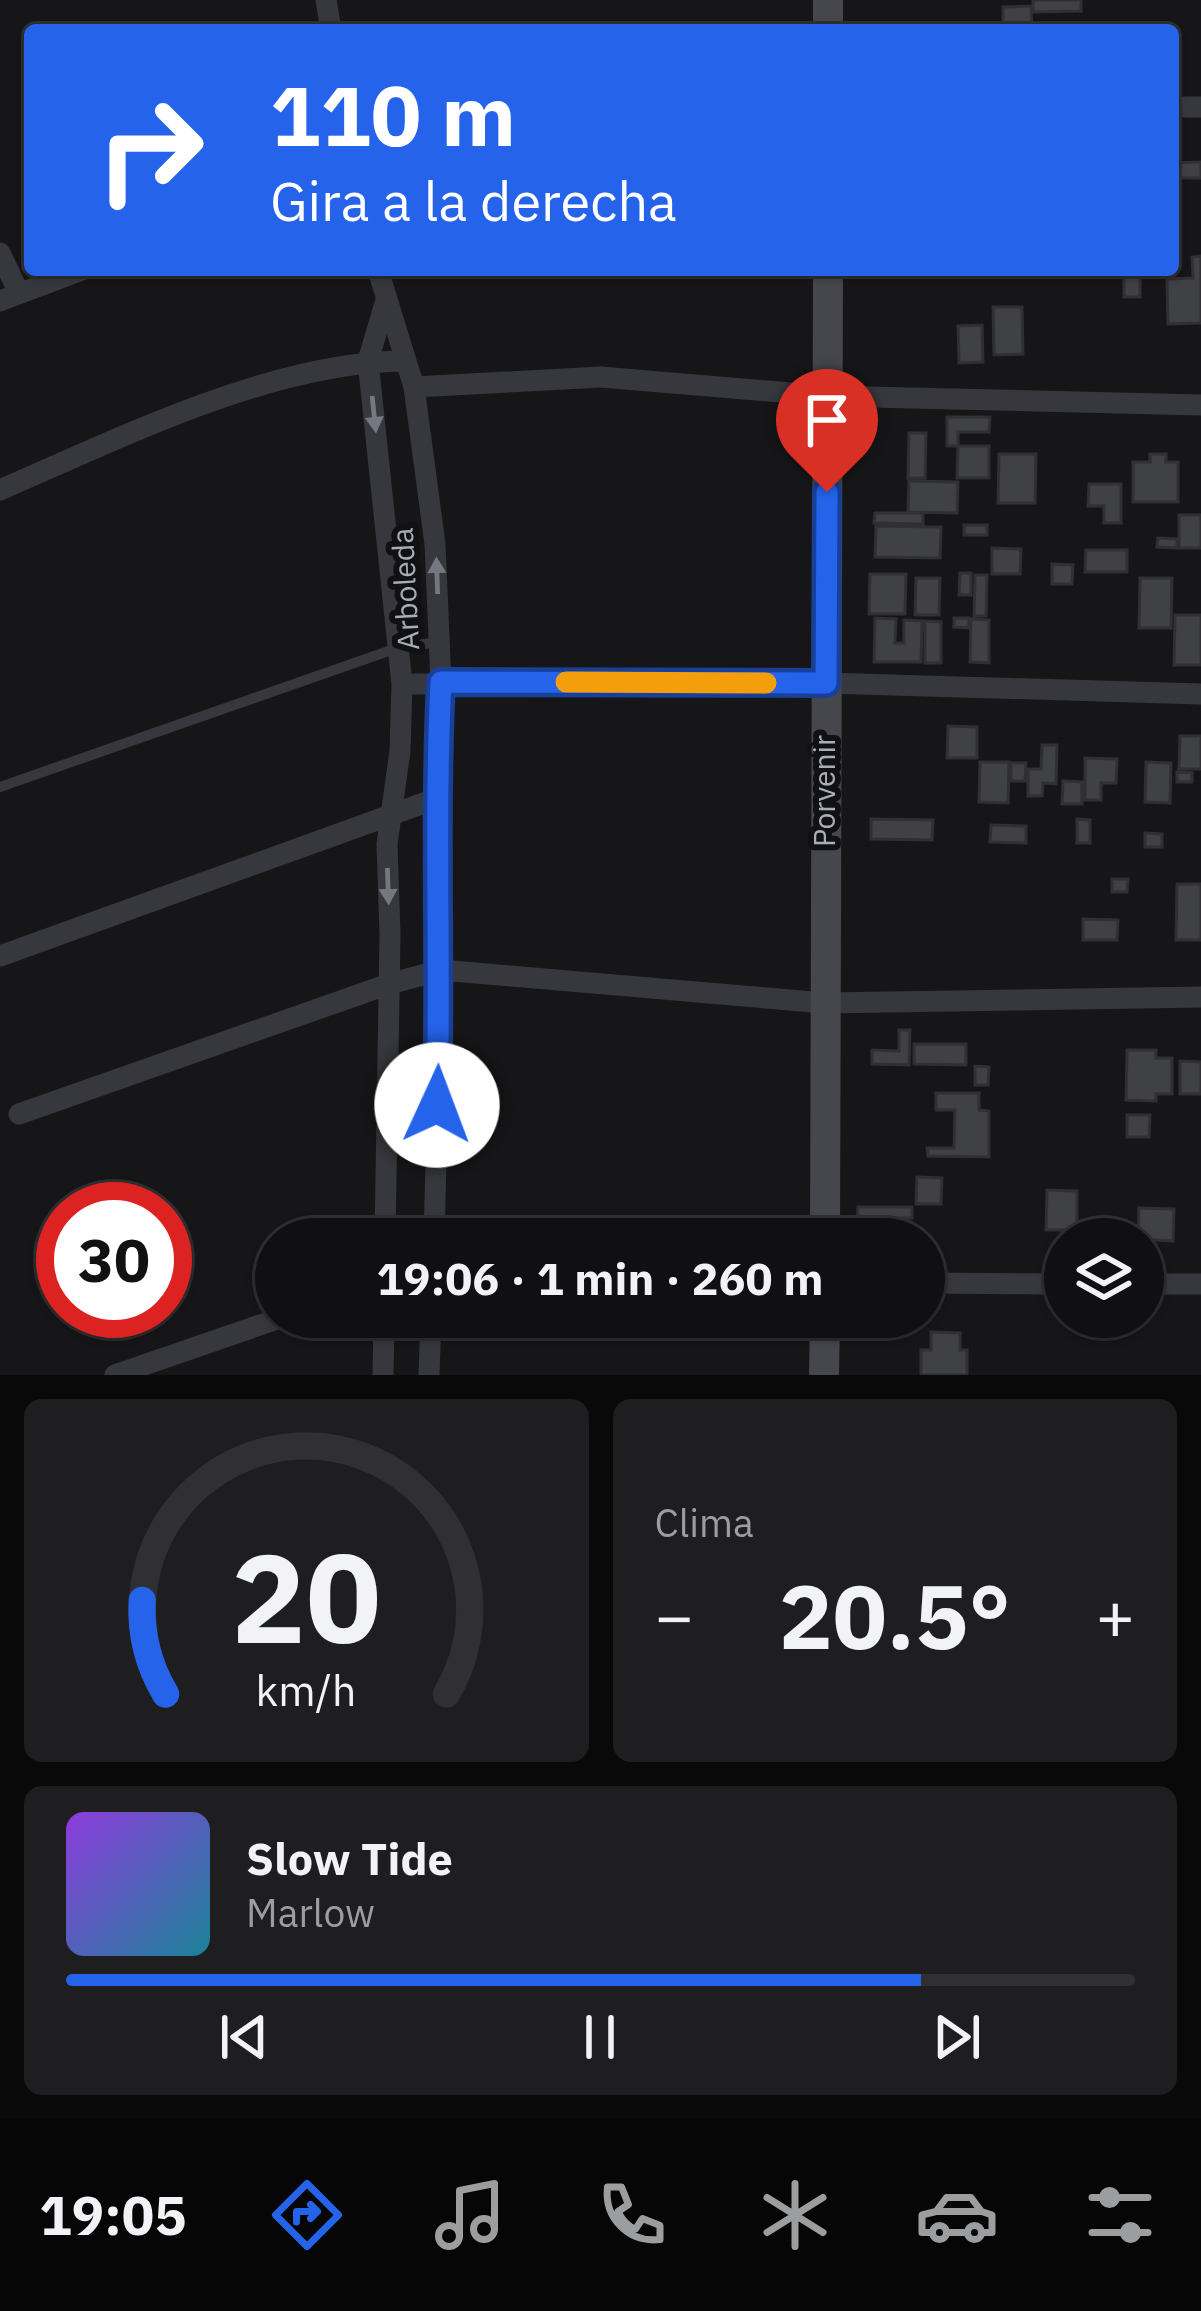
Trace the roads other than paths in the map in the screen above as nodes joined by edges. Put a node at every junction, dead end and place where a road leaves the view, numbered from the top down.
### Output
1 (0, 253) edge
2 (66, 276) edge
3 (380, 276) edge
4 (828, 276) edge
5 (9, 297) edge
6 (386, 300) junction
7 (368, 361) junction
8 (406, 361) junction
9 (414, 387) junction
10 (827, 396) junction
11 (1201, 405) edge
12 (0, 490) edge
13 (440, 642) junction
14 (400, 647) junction
15 (441, 682) junction
16 (826, 683) junction
17 (402, 684) junction
18 (1201, 694) edge
19 (0, 787) edge
20 (435, 799) junction
21 (391, 815) junction
22 (0, 956) edge
23 (441, 970) junction
24 (389, 984) junction
25 (1201, 998) edge
26 (824, 1003) junction
27 (19, 1114) dead end
28 (385, 1218) edge
29 (435, 1218) edge
30 (825, 1218) edge
31 (945, 1283) edge
32 (1044, 1284) edge
33 (1164, 1284) edge
34 (1201, 1284) edge
35 (255, 1327) edge
36 (384, 1338) edge
37 (430, 1338) edge
38 (825, 1338) edge
39 (115, 1375) edge
40 (383, 1375) edge
41 (429, 1375) edge
42 (824, 1375) edge

1 - 5 street
2 - 5 street
3 - 6 street, Arboleda
4 - 10 street, Porvenir
6 - 7 street, Arboleda
6 - 8 street, Arboleda
7 - 8 street
7 - 12 street
7 -> 14 street, Arboleda
8 - 9 street, Arboleda
9 - 10 street
13 -> 9 street, Arboleda
10 - 11 street
10 - 16 street, Porvenir
13 - 14 lane
13 - 15 street, Arboleda
14 - 17 street, Arboleda
14 - 19 lane
15 - 16 street
15 - 17 street
15 - 20 street, Arboleda
16 - 18 street
16 - 26 street, Porvenir
17 - 21 street, Arboleda
20 - 21 street
20 - 23 street, Arboleda
21 - 22 street
21 -> 24 street, Arboleda
23 - 24 street
23 - 26 street
23 - 29 street, Arboleda
24 - 27 street
24 - 28 street, Arboleda
25 - 26 street
26 - 30 street, Porvenir
31 - 32 street
33 - 34 street
35 - 39 street
36 - 40 street
37 - 41 street
38 - 42 street

